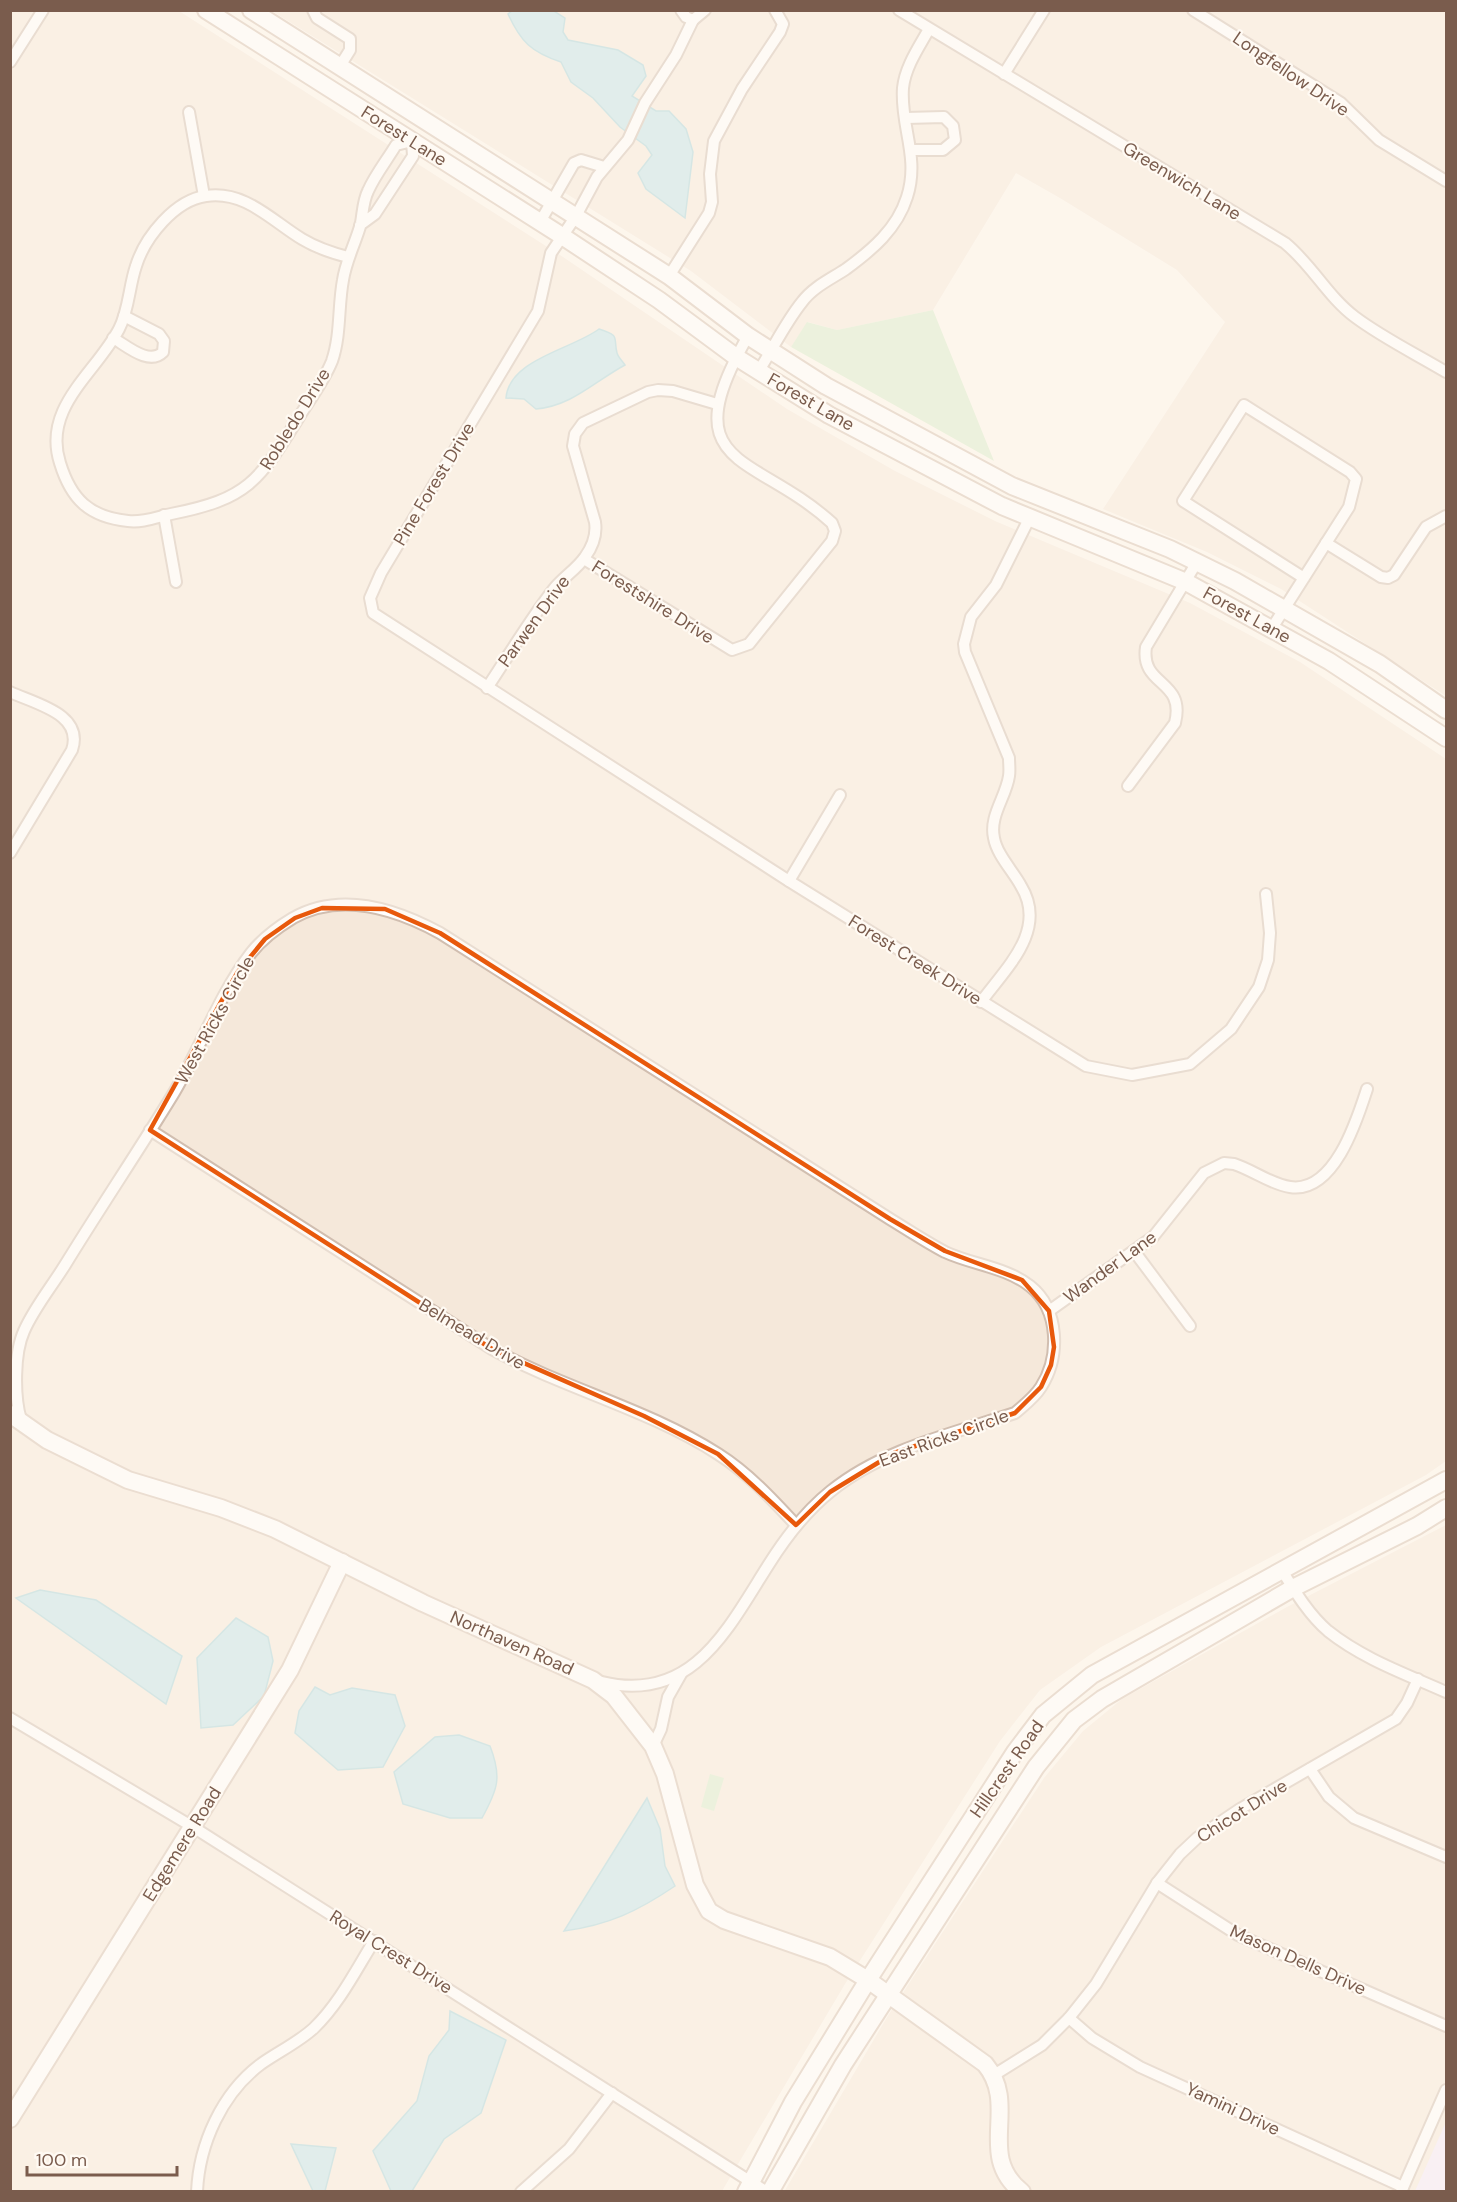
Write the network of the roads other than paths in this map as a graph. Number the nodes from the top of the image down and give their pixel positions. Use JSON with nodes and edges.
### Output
{"nodes":[{"id":1,"x":43,"y":10,"type":"edge"},
{"id":2,"x":251,"y":10,"type":"edge"},
{"id":3,"x":313,"y":10,"type":"edge"},
{"id":4,"x":681,"y":10,"type":"edge"},
{"id":5,"x":705,"y":10,"type":"edge"},
{"id":6,"x":775,"y":10,"type":"edge"},
{"id":7,"x":900,"y":10,"type":"edge"},
{"id":8,"x":1044,"y":10,"type":"edge"},
{"id":9,"x":1193,"y":10,"type":"edge"},
{"id":10,"x":212,"y":12,"type":"edge"},
{"id":11,"x":693,"y":20,"type":"junction"},
{"id":12,"x":929,"y":29,"type":"junction"},
{"id":13,"x":10,"y":62,"type":"edge"},
{"id":14,"x":340,"y":66,"type":"junction"},
{"id":15,"x":1004,"y":74,"type":"junction"},
{"id":16,"x":189,"y":112,"type":"dead end"},
{"id":17,"x":906,"y":118,"type":"junction"},
{"id":18,"x":427,"y":121,"type":"junction"},
{"id":19,"x":412,"y":141,"type":"junction"},
{"id":20,"x":912,"y":150,"type":"junction"},
{"id":21,"x":604,"y":167,"type":"junction"},
{"id":22,"x":1446,"y":181,"type":"edge"},
{"id":23,"x":204,"y":196,"type":"junction"},
{"id":24,"x":554,"y":201,"type":"junction"},
{"id":25,"x":576,"y":216,"type":"junction"},
{"id":26,"x":540,"y":222,"type":"junction"},
{"id":27,"x":360,"y":225,"type":"junction"},
{"id":28,"x":562,"y":236,"type":"junction"},
{"id":29,"x":348,"y":257,"type":"junction"},
{"id":30,"x":669,"y":276,"type":"junction"},
{"id":31,"x":124,"y":316,"type":"junction"},
{"id":32,"x":748,"y":336,"type":"junction"},
{"id":33,"x":113,"y":338,"type":"junction"},
{"id":34,"x":772,"y":351,"type":"junction"},
{"id":35,"x":736,"y":357,"type":"junction"},
{"id":36,"x":758,"y":372,"type":"junction"},
{"id":37,"x":1446,"y":372,"type":"edge"},
{"id":38,"x":717,"y":404,"type":"junction"},
{"id":39,"x":1012,"y":486,"type":"junction"},
{"id":40,"x":1002,"y":506,"type":"junction"},
{"id":41,"x":164,"y":515,"type":"junction"},
{"id":42,"x":1446,"y":516,"type":"edge"},
{"id":43,"x":1029,"y":519,"type":"junction"},
{"id":44,"x":1326,"y":543,"type":"junction"},
{"id":45,"x":584,"y":559,"type":"junction"},
{"id":46,"x":1197,"y":562,"type":"junction"},
{"id":47,"x":1304,"y":578,"type":"junction"},
{"id":48,"x":176,"y":582,"type":"dead end"},
{"id":49,"x":1186,"y":582,"type":"junction"},
{"id":50,"x":1285,"y":608,"type":"junction"},
{"id":51,"x":1272,"y":628,"type":"junction"},
{"id":52,"x":487,"y":688,"type":"junction"},
{"id":53,"x":10,"y":692,"type":"edge"},
{"id":54,"x":1446,"y":710,"type":"edge"},
{"id":55,"x":1446,"y":738,"type":"edge"},
{"id":56,"x":1128,"y":786,"type":"dead end"},
{"id":57,"x":840,"y":795,"type":"dead end"},
{"id":58,"x":10,"y":853,"type":"edge"},
{"id":59,"x":789,"y":881,"type":"junction"},
{"id":60,"x":1266,"y":894,"type":"dead end"},
{"id":61,"x":981,"y":1002,"type":"junction"},
{"id":62,"x":1367,"y":1089,"type":"dead end"},
{"id":63,"x":150,"y":1130,"type":"junction"},
{"id":64,"x":1134,"y":1251,"type":"junction"},
{"id":65,"x":1049,"y":1311,"type":"junction"},
{"id":66,"x":1190,"y":1326,"type":"dead end"},
{"id":67,"x":23,"y":1332,"type":"junction"},
{"id":68,"x":10,"y":1342,"type":"edge"},
{"id":69,"x":16,"y":1419,"type":"edge"},
{"id":70,"x":1446,"y":1480,"type":"edge"},
{"id":71,"x":1446,"y":1508,"type":"edge"},
{"id":72,"x":796,"y":1525,"type":"junction"},
{"id":73,"x":342,"y":1562,"type":"junction"},
{"id":74,"x":1281,"y":1569,"type":"junction"},
{"id":75,"x":1293,"y":1588,"type":"junction"},
{"id":76,"x":681,"y":1674,"type":"junction"},
{"id":77,"x":1418,"y":1679,"type":"junction"},
{"id":78,"x":593,"y":1680,"type":"junction"},
{"id":79,"x":1446,"y":1692,"type":"edge"},
{"id":80,"x":10,"y":1718,"type":"edge"},
{"id":81,"x":653,"y":1746,"type":"junction"},
{"id":82,"x":1311,"y":1769,"type":"junction"},
{"id":83,"x":193,"y":1827,"type":"junction"},
{"id":84,"x":1446,"y":1857,"type":"edge"},
{"id":85,"x":1157,"y":1882,"type":"junction"},
{"id":86,"x":374,"y":1941,"type":"junction"},
{"id":87,"x":868,"y":1980,"type":"junction"},
{"id":88,"x":889,"y":1994,"type":"junction"},
{"id":89,"x":1069,"y":2018,"type":"junction"},
{"id":90,"x":1446,"y":2026,"type":"edge"},
{"id":91,"x":994,"y":2075,"type":"junction"},
{"id":92,"x":1446,"y":2090,"type":"edge"},
{"id":93,"x":612,"y":2093,"type":"junction"},
{"id":94,"x":10,"y":2119,"type":"edge"},
{"id":95,"x":749,"y":2186,"type":"edge"},
{"id":96,"x":1402,"y":2189,"type":"edge"},
{"id":97,"x":198,"y":2192,"type":"edge"},
{"id":98,"x":521,"y":2192,"type":"edge"},
{"id":99,"x":769,"y":2192,"type":"edge"},
{"id":100,"x":1022,"y":2192,"type":"edge"}],
"edges":[{"from":1,"to":13,"type":"street"},
{"from":2,"to":14,"type":"main road","name":"Forest Lane"},
{"from":3,"to":14,"type":"street"},
{"from":4,"to":11,"type":"street"},
{"from":5,"to":11,"type":"street"},
{"from":6,"to":30,"type":"street"},
{"from":7,"to":12,"type":"street","name":"Greenwich Lane"},
{"from":8,"to":15,"type":"street"},
{"from":9,"to":22,"type":"street","name":"Longfellow Drive"},
{"from":10,"to":19,"type":"main road","name":"Forest Lane"},
{"from":11,"to":21,"type":"street"},
{"from":12,"to":15,"type":"street","name":"Greenwich Lane"},
{"from":12,"to":17,"type":"street"},
{"from":14,"to":18,"type":"main road","name":"Forest Lane"},
{"from":15,"to":37,"type":"street","name":"Greenwich Lane"},
{"from":16,"to":23,"type":"street"},
{"from":17,"to":20,"type":"street"},
{"from":17,"to":20,"type":"street"},
{"from":18,"to":19,"type":"main road"},
{"from":18,"to":24,"type":"main road","name":"Forest Lane"},
{"from":19,"to":26,"type":"main road","name":"Forest Lane"},
{"from":19,"to":27,"type":"street","name":"Robledo Drive"},
{"from":19,"to":27,"type":"street","name":"Robledo Drive"},
{"from":20,"to":34,"type":"street"},
{"from":21,"to":24,"type":"street"},
{"from":21,"to":25,"type":"street"},
{"from":23,"to":29,"type":"street","name":"Robledo Drive"},
{"from":23,"to":31,"type":"street","name":"Robledo Drive"},
{"from":24,"to":25,"type":"main road","name":"Forest Lane"},
{"from":24,"to":26,"type":"street"},
{"from":25,"to":28,"type":"street"},
{"from":25,"to":30,"type":"main road","name":"Forest Lane"},
{"from":26,"to":28,"type":"main road","name":"Forest Lane"},
{"from":27,"to":29,"type":"street","name":"Robledo Drive"},
{"from":28,"to":35,"type":"main road","name":"Forest Lane"},
{"from":28,"to":52,"type":"street","name":"Pine Forest Drive"},
{"from":29,"to":41,"type":"street","name":"Robledo Drive"},
{"from":30,"to":32,"type":"main road","name":"Forest Lane"},
{"from":31,"to":33,"type":"street","name":"Robledo Drive"},
{"from":31,"to":33,"type":"street"},
{"from":32,"to":34,"type":"main road","name":"Forest Lane"},
{"from":32,"to":35,"type":"street","name":"Forestshire Drive"},
{"from":33,"to":41,"type":"street","name":"Robledo Drive"},
{"from":34,"to":36,"type":"street"},
{"from":34,"to":39,"type":"main road","name":"Forest Lane"},
{"from":35,"to":36,"type":"main road","name":"Forest Lane"},
{"from":35,"to":38,"type":"street","name":"Forestshire Drive"},
{"from":36,"to":40,"type":"main road","name":"Forest Lane"},
{"from":38,"to":45,"type":"street","name":"Parwen Drive"},
{"from":38,"to":45,"type":"street","name":"Forestshire Drive"},
{"from":39,"to":40,"type":"main road"},
{"from":39,"to":46,"type":"main road","name":"Forest Lane"},
{"from":40,"to":43,"type":"main road","name":"Forest Lane"},
{"from":41,"to":48,"type":"street"},
{"from":42,"to":44,"type":"street"},
{"from":43,"to":49,"type":"main road","name":"Forest Lane"},
{"from":43,"to":61,"type":"street"},
{"from":44,"to":47,"type":"street"},
{"from":44,"to":47,"type":"street"},
{"from":45,"to":52,"type":"street","name":"Parwen Drive"},
{"from":46,"to":49,"type":"street"},
{"from":46,"to":50,"type":"main road","name":"Forest Lane"},
{"from":47,"to":50,"type":"street"},
{"from":49,"to":51,"type":"main road","name":"Forest Lane"},
{"from":49,"to":56,"type":"street"},
{"from":50,"to":51,"type":"street"},
{"from":50,"to":54,"type":"main road","name":"Forest Lane"},
{"from":51,"to":55,"type":"main road","name":"Forest Lane"},
{"from":52,"to":59,"type":"street","name":"Forest Creek Drive"},
{"from":53,"to":58,"type":"street"},
{"from":57,"to":59,"type":"street"},
{"from":59,"to":61,"type":"street","name":"Forest Creek Drive"},
{"from":60,"to":61,"type":"street","name":"Forest Creek Drive"},
{"from":62,"to":64,"type":"street","name":"Wander Lane"},
{"from":63,"to":65,"type":"street","name":"West Ricks Circle"},
{"from":63,"to":67,"type":"street","name":"West Ricks Circle"},
{"from":63,"to":72,"type":"street","name":"Belmead Drive"},
{"from":64,"to":65,"type":"street","name":"Wander Lane"},
{"from":64,"to":66,"type":"street"},
{"from":65,"to":72,"type":"street","name":"East Ricks Circle"},
{"from":67,"to":68,"type":"street","name":"West Ricks Circle"},
{"from":67,"to":69,"type":"street","name":"West Ricks Circle"},
{"from":69,"to":73,"type":"main road","name":"Northaven Road"},
{"from":70,"to":74,"type":"main road","name":"Hillcrest Road"},
{"from":71,"to":75,"type":"main road","name":"Hillcrest Road"},
{"from":72,"to":76,"type":"street","name":"East Ricks Circle"},
{"from":73,"to":78,"type":"main road","name":"Northaven Road"},
{"from":73,"to":83,"type":"main road","name":"Edgemere Road"},
{"from":74,"to":75,"type":"street"},
{"from":74,"to":87,"type":"main road","name":"Hillcrest Road"},
{"from":75,"to":77,"type":"street"},
{"from":75,"to":88,"type":"main road","name":"Hillcrest Road"},
{"from":76,"to":78,"type":"street","name":"East Ricks Circle"},
{"from":76,"to":81,"type":"street","name":"East Ricks Circle"},
{"from":77,"to":79,"type":"street"},
{"from":77,"to":82,"type":"street","name":"Chicot Drive"},
{"from":78,"to":81,"type":"main road","name":"Northaven Road"},
{"from":80,"to":83,"type":"street","name":"Royal Crest Drive"},
{"from":81,"to":87,"type":"main road","name":"Northaven Road"},
{"from":82,"to":84,"type":"street"},
{"from":82,"to":85,"type":"street","name":"Chicot Drive"},
{"from":83,"to":86,"type":"street","name":"Royal Crest Drive"},
{"from":83,"to":94,"type":"main road","name":"Edgemere Road"},
{"from":85,"to":89,"type":"street","name":"Chicot Drive"},
{"from":85,"to":90,"type":"street","name":"Mason Dells Drive"},
{"from":86,"to":93,"type":"street","name":"Royal Crest Drive"},
{"from":86,"to":97,"type":"street"},
{"from":87,"to":88,"type":"main road","name":"Northaven Road"},
{"from":87,"to":95,"type":"main road","name":"Hillcrest Road"},
{"from":88,"to":91,"type":"main road","name":"Northaven Road"},
{"from":88,"to":99,"type":"main road","name":"Hillcrest Road"},
{"from":89,"to":91,"type":"street","name":"Chicot Drive"},
{"from":89,"to":96,"type":"street","name":"Yamini Drive"},
{"from":91,"to":100,"type":"main road"},
{"from":92,"to":96,"type":"street"},
{"from":93,"to":95,"type":"street","name":"Royal Crest Drive"},
{"from":93,"to":98,"type":"street"},
{"from":95,"to":99,"type":"street","name":"Royal Crest Drive"}]}
